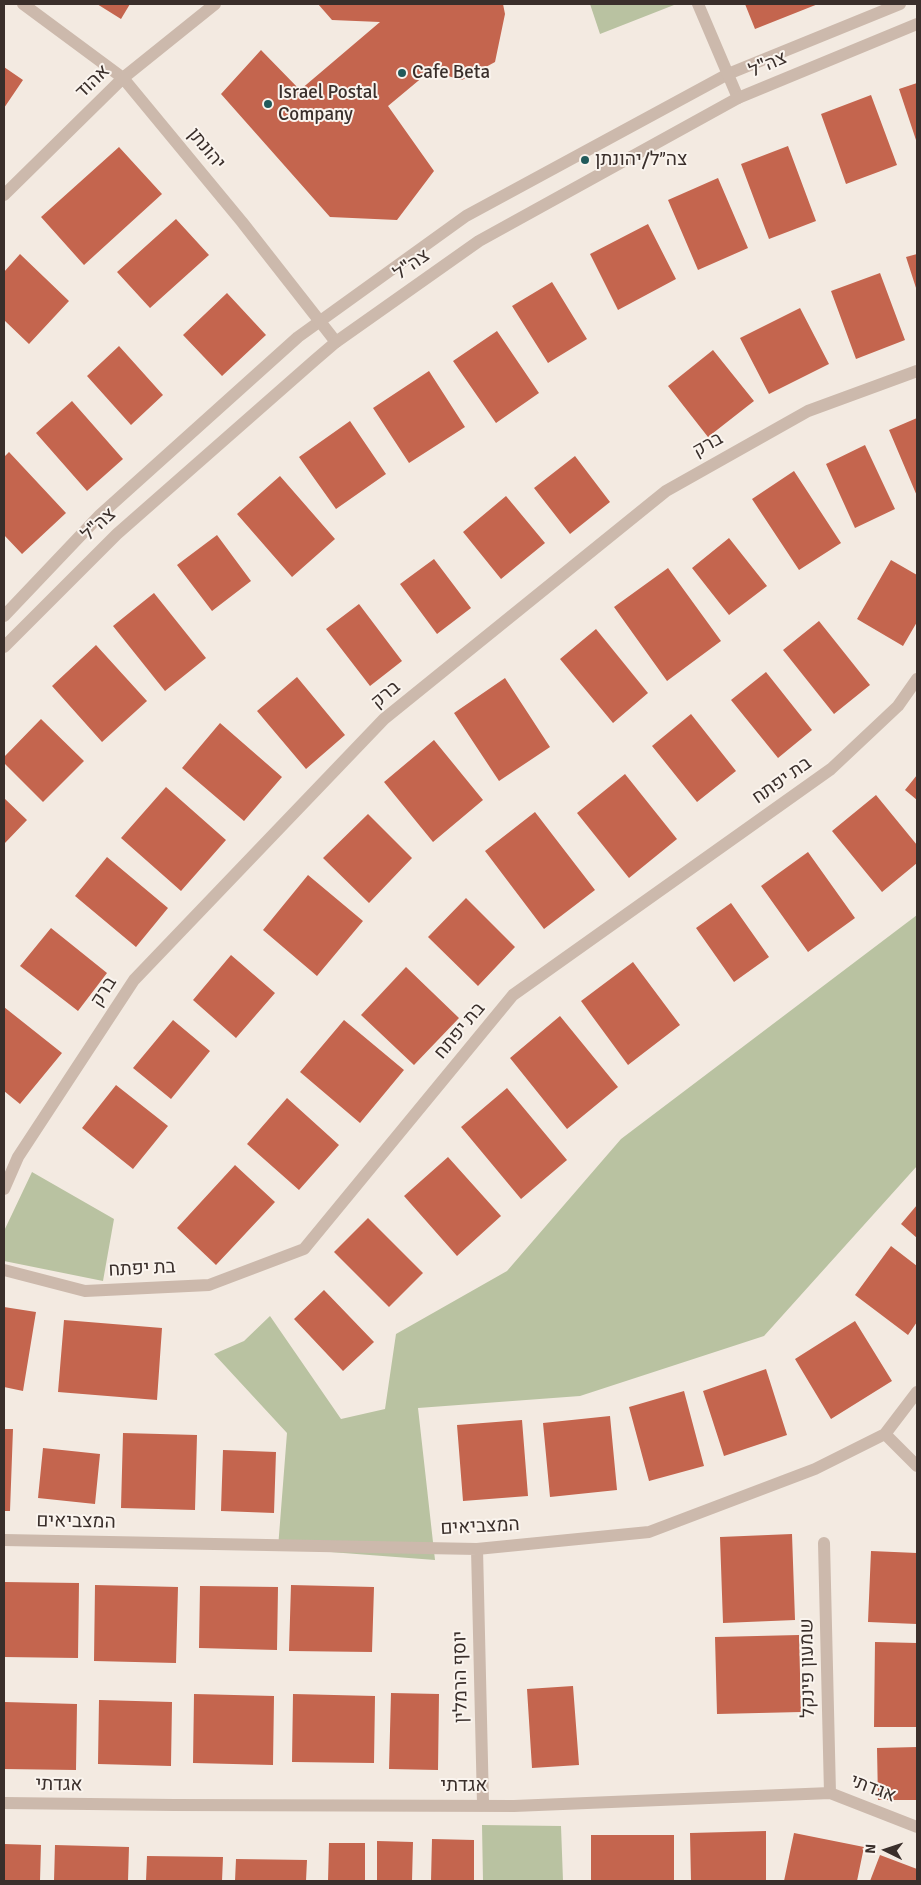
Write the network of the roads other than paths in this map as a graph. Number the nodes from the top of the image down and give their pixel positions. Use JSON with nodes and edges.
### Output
{"nodes":[{"id":1,"x":23,"y":4,"type":"edge"},
{"id":2,"x":215,"y":4,"type":"edge"},
{"id":3,"x":698,"y":4,"type":"edge"},
{"id":4,"x":900,"y":4,"type":"edge"},
{"id":5,"x":917,"y":24,"type":"edge"},
{"id":6,"x":728,"y":74,"type":"junction"},
{"id":7,"x":123,"y":78,"type":"junction"},
{"id":8,"x":738,"y":98,"type":"junction"},
{"id":9,"x":4,"y":195,"type":"edge"},
{"id":10,"x":319,"y":321,"type":"junction"},
{"id":11,"x":336,"y":342,"type":"junction"},
{"id":12,"x":917,"y":372,"type":"edge"},
{"id":13,"x":4,"y":616,"type":"edge"},
{"id":14,"x":4,"y":647,"type":"edge"},
{"id":15,"x":917,"y":679,"type":"edge"},
{"id":16,"x":4,"y":1189,"type":"edge"},
{"id":17,"x":4,"y":1270,"type":"edge"},
{"id":18,"x":917,"y":1392,"type":"edge"},
{"id":19,"x":885,"y":1434,"type":"junction"},
{"id":20,"x":917,"y":1466,"type":"edge"},
{"id":21,"x":4,"y":1540,"type":"edge"},
{"id":22,"x":824,"y":1543,"type":"dead end"},
{"id":23,"x":477,"y":1548,"type":"junction"},
{"id":24,"x":830,"y":1793,"type":"junction"},
{"id":25,"x":4,"y":1803,"type":"edge"},
{"id":26,"x":483,"y":1804,"type":"junction"},
{"id":27,"x":917,"y":1827,"type":"edge"}],
"edges":[{"from":1,"to":7,"type":"street","name":"יהונתן"},
{"from":2,"to":7,"type":"street","name":"אהוד"},
{"from":3,"to":6,"type":"street"},
{"from":4,"to":6,"type":"street","name":"צה\"ל"},
{"from":5,"to":8,"type":"street","name":"צה\"ל"},
{"from":6,"to":8,"type":"street"},
{"from":6,"to":10,"type":"street","name":"צה\"ל"},
{"from":7,"to":9,"type":"street","name":"אהוד"},
{"from":7,"to":10,"type":"street","name":"יהונתן"},
{"from":8,"to":11,"type":"street","name":"צה\"ל"},
{"from":10,"to":11,"type":"street","name":"יהונתן"},
{"from":10,"to":13,"type":"street","name":"צה\"ל"},
{"from":11,"to":14,"type":"street","name":"צה\"ל"},
{"from":12,"to":16,"type":"street","name":"ברק"},
{"from":15,"to":17,"type":"street","name":"בת יפתח"},
{"from":18,"to":19,"type":"street","name":"המצביאים"},
{"from":19,"to":20,"type":"street"},
{"from":19,"to":23,"type":"street","name":"המצביאים"},
{"from":21,"to":23,"type":"street","name":"המצביאים"},
{"from":22,"to":24,"type":"street","name":"שמעון פינקל"},
{"from":23,"to":26,"type":"street","name":"יוסף הרמלין"},
{"from":24,"to":26,"type":"street","name":"אגדתי"},
{"from":24,"to":27,"type":"street","name":"אגדתי"},
{"from":25,"to":26,"type":"street","name":"אגדתי"}]}
